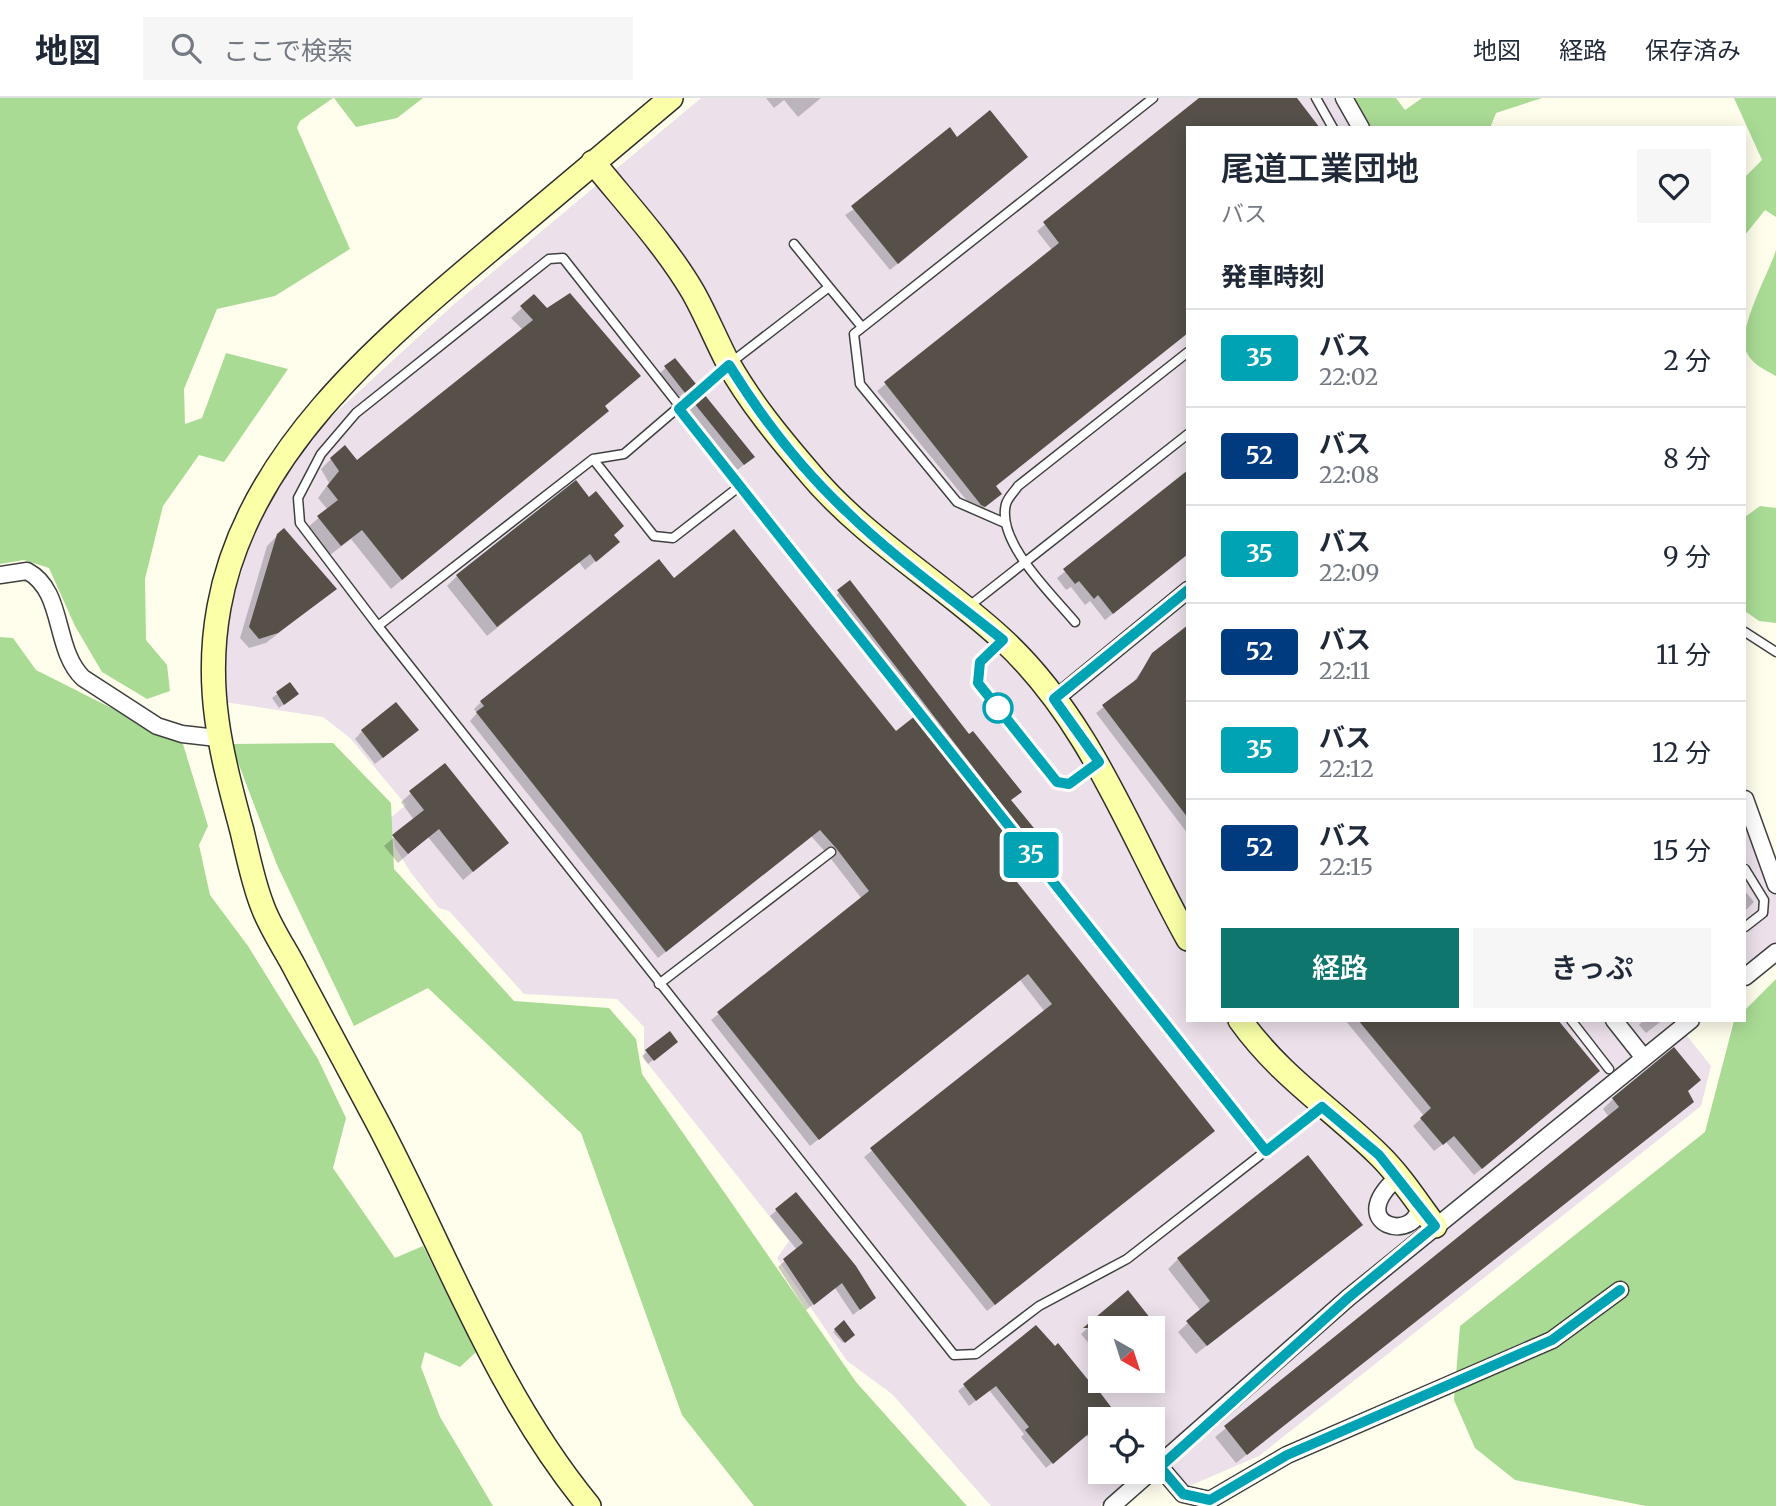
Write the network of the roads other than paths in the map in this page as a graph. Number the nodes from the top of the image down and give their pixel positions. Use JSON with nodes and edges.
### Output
{"nodes":[{"id":1,"x":671,"y":98,"type":"edge"},
{"id":2,"x":1153,"y":98,"type":"edge"},
{"id":3,"x":1316,"y":98,"type":"edge"},
{"id":4,"x":1344,"y":98,"type":"edge"},
{"id":5,"x":1332,"y":126,"type":"edge"},
{"id":6,"x":1360,"y":126,"type":"edge"},
{"id":7,"x":593,"y":162,"type":"junction"},
{"id":8,"x":794,"y":244,"type":"dead end"},
{"id":9,"x":829,"y":287,"type":"junction"},
{"id":10,"x":862,"y":327,"type":"junction"},
{"id":11,"x":1186,"y":354,"type":"edge"},
{"id":12,"x":729,"y":365,"type":"junction"},
{"id":13,"x":679,"y":409,"type":"junction"},
{"id":14,"x":1186,"y":437,"type":"edge"},
{"id":15,"x":593,"y":459,"type":"junction"},
{"id":16,"x":740,"y":486,"type":"junction"},
{"id":17,"x":1005,"y":523,"type":"junction"},
{"id":18,"x":1026,"y":561,"type":"junction"},
{"id":19,"x":0,"y":575,"type":"edge"},
{"id":20,"x":1186,"y":592,"type":"edge"},
{"id":21,"x":965,"y":609,"type":"junction"},
{"id":22,"x":1075,"y":622,"type":"dead end"},
{"id":23,"x":378,"y":626,"type":"junction"},
{"id":24,"x":1746,"y":633,"type":"edge"},
{"id":25,"x":1003,"y":640,"type":"junction"},
{"id":26,"x":1776,"y":652,"type":"edge"},
{"id":27,"x":1054,"y":699,"type":"junction"},
{"id":28,"x":218,"y":738,"type":"junction"},
{"id":29,"x":1099,"y":762,"type":"junction"},
{"id":30,"x":1746,"y":801,"type":"edge"},
{"id":31,"x":1769,"y":847,"type":"edge"},
{"id":32,"x":831,"y":852,"type":"dead end"},
{"id":33,"x":1746,"y":871,"type":"edge"},
{"id":34,"x":1776,"y":885,"type":"edge"},
{"id":35,"x":1746,"y":926,"type":"edge"},
{"id":36,"x":1186,"y":933,"type":"edge"},
{"id":37,"x":1776,"y":951,"type":"edge"},
{"id":38,"x":1746,"y":976,"type":"edge"},
{"id":39,"x":659,"y":984,"type":"junction"},
{"id":40,"x":1241,"y":1022,"type":"edge"},
{"id":41,"x":1573,"y":1022,"type":"edge"},
{"id":42,"x":1616,"y":1022,"type":"edge"},
{"id":43,"x":1689,"y":1022,"type":"edge"},
{"id":44,"x":1644,"y":1058,"type":"junction"},
{"id":45,"x":1609,"y":1069,"type":"dead end"},
{"id":46,"x":1322,"y":1107,"type":"junction"},
{"id":47,"x":1266,"y":1151,"type":"junction"},
{"id":48,"x":1398,"y":1177,"type":"junction"},
{"id":49,"x":1419,"y":1204,"type":"junction"},
{"id":50,"x":1435,"y":1226,"type":"junction"},
{"id":51,"x":1620,"y":1290,"type":"dead end"},
{"id":52,"x":1165,"y":1463,"type":"edge"},
{"id":53,"x":1165,"y":1473,"type":"edge"},
{"id":54,"x":1139,"y":1484,"type":"edge"},
{"id":55,"x":589,"y":1506,"type":"edge"},
{"id":56,"x":1112,"y":1506,"type":"edge"}],
"edges":[{"from":1,"to":7,"type":"street"},
{"from":2,"to":10,"type":"lane"},
{"from":3,"to":5,"type":"lane"},
{"from":4,"to":6,"type":"street"},
{"from":7,"to":12,"type":"street"},
{"from":7,"to":28,"type":"street"},
{"from":8,"to":9,"type":"lane"},
{"from":9,"to":10,"type":"lane"},
{"from":9,"to":12,"type":"lane"},
{"from":10,"to":17,"type":"lane"},
{"from":11,"to":17,"type":"lane"},
{"from":12,"to":13,"type":"lane"},
{"from":12,"to":21,"type":"street"},
{"from":13,"to":15,"type":"lane"},
{"from":13,"to":16,"type":"lane"},
{"from":13,"to":23,"type":"lane"},
{"from":14,"to":18,"type":"lane"},
{"from":15,"to":16,"type":"lane"},
{"from":15,"to":23,"type":"lane"},
{"from":16,"to":47,"type":"lane"},
{"from":17,"to":18,"type":"lane"},
{"from":18,"to":21,"type":"lane"},
{"from":18,"to":22,"type":"lane"},
{"from":19,"to":28,"type":"street"},
{"from":20,"to":27,"type":"street"},
{"from":21,"to":25,"type":"street"},
{"from":23,"to":39,"type":"lane"},
{"from":24,"to":26,"type":"lane"},
{"from":25,"to":27,"type":"street"},
{"from":25,"to":29,"type":"lane"},
{"from":27,"to":29,"type":"street"},
{"from":28,"to":55,"type":"street"},
{"from":29,"to":36,"type":"street"},
{"from":30,"to":31,"type":"street"},
{"from":31,"to":34,"type":"street"},
{"from":32,"to":39,"type":"lane"},
{"from":33,"to":35,"type":"lane"},
{"from":37,"to":38,"type":"street"},
{"from":39,"to":47,"type":"lane"},
{"from":40,"to":46,"type":"street"},
{"from":41,"to":45,"type":"lane"},
{"from":42,"to":44,"type":"street"},
{"from":43,"to":44,"type":"street"},
{"from":44,"to":50,"type":"street"},
{"from":46,"to":47,"type":"lane"},
{"from":46,"to":48,"type":"street"},
{"from":48,"to":49,"type":"street"},
{"from":48,"to":49,"type":"street"},
{"from":49,"to":50,"type":"street"},
{"from":50,"to":52,"type":"street"},
{"from":51,"to":53,"type":"street"},
{"from":54,"to":56,"type":"street"}]}
